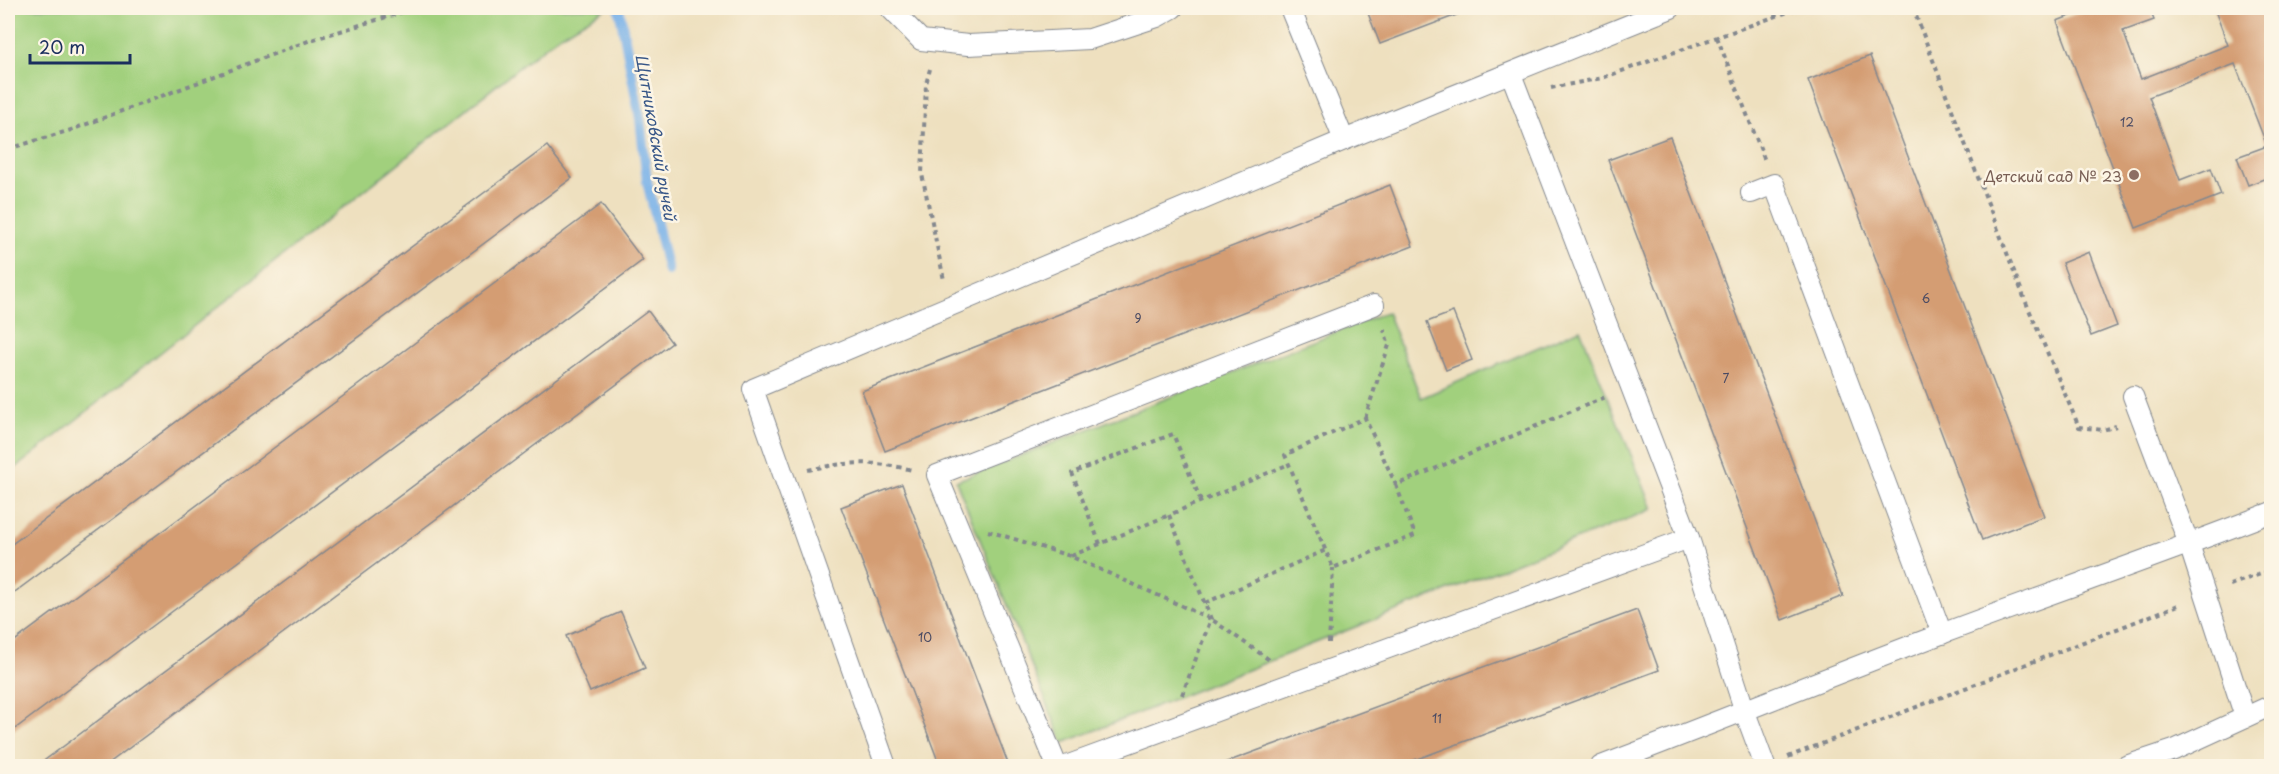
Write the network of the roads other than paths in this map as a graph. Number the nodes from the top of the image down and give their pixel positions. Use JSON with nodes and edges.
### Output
{"nodes":[{"id":1,"x":890,"y":8,"type":"edge"},
{"id":2,"x":1173,"y":8,"type":"edge"},
{"id":3,"x":1290,"y":8,"type":"edge"},
{"id":4,"x":1671,"y":8,"type":"edge"},
{"id":5,"x":1511,"y":74,"type":"junction"},
{"id":6,"x":1344,"y":140,"type":"junction"},
{"id":7,"x":1751,"y":193,"type":"dead end"},
{"id":8,"x":1374,"y":305,"type":"road end"},
{"id":9,"x":2133,"y":396,"type":"dead end"},
{"id":10,"x":2271,"y":512,"type":"edge"},
{"id":11,"x":1689,"y":538,"type":"junction"},
{"id":12,"x":2189,"y":544,"type":"junction"},
{"id":13,"x":1942,"y":634,"type":"junction"},
{"id":14,"x":2271,"y":705,"type":"edge"},
{"id":15,"x":1745,"y":712,"type":"junction"},
{"id":16,"x":2245,"y":717,"type":"junction"},
{"id":17,"x":1773,"y":764,"type":"edge"},
{"id":18,"x":886,"y":766,"type":"edge"},
{"id":19,"x":1057,"y":766,"type":"edge"},
{"id":20,"x":1066,"y":766,"type":"edge"},
{"id":21,"x":1601,"y":766,"type":"edge"},
{"id":22,"x":2126,"y":766,"type":"edge"}],
"edges":[{"from":1,"to":2,"type":"lane"},
{"from":3,"to":6,"type":"lane"},
{"from":4,"to":5,"type":"lane"},
{"from":5,"to":6,"type":"lane"},
{"from":5,"to":11,"type":"lane"},
{"from":6,"to":18,"type":"lane"},
{"from":7,"to":13,"type":"lane"},
{"from":8,"to":19,"type":"lane"},
{"from":9,"to":12,"type":"lane"},
{"from":10,"to":12,"type":"lane"},
{"from":11,"to":15,"type":"lane"},
{"from":11,"to":20,"type":"lane"},
{"from":12,"to":13,"type":"lane"},
{"from":12,"to":16,"type":"lane"},
{"from":13,"to":15,"type":"lane"},
{"from":14,"to":16,"type":"lane"},
{"from":15,"to":17,"type":"lane"},
{"from":15,"to":21,"type":"lane"},
{"from":16,"to":22,"type":"lane"}]}
